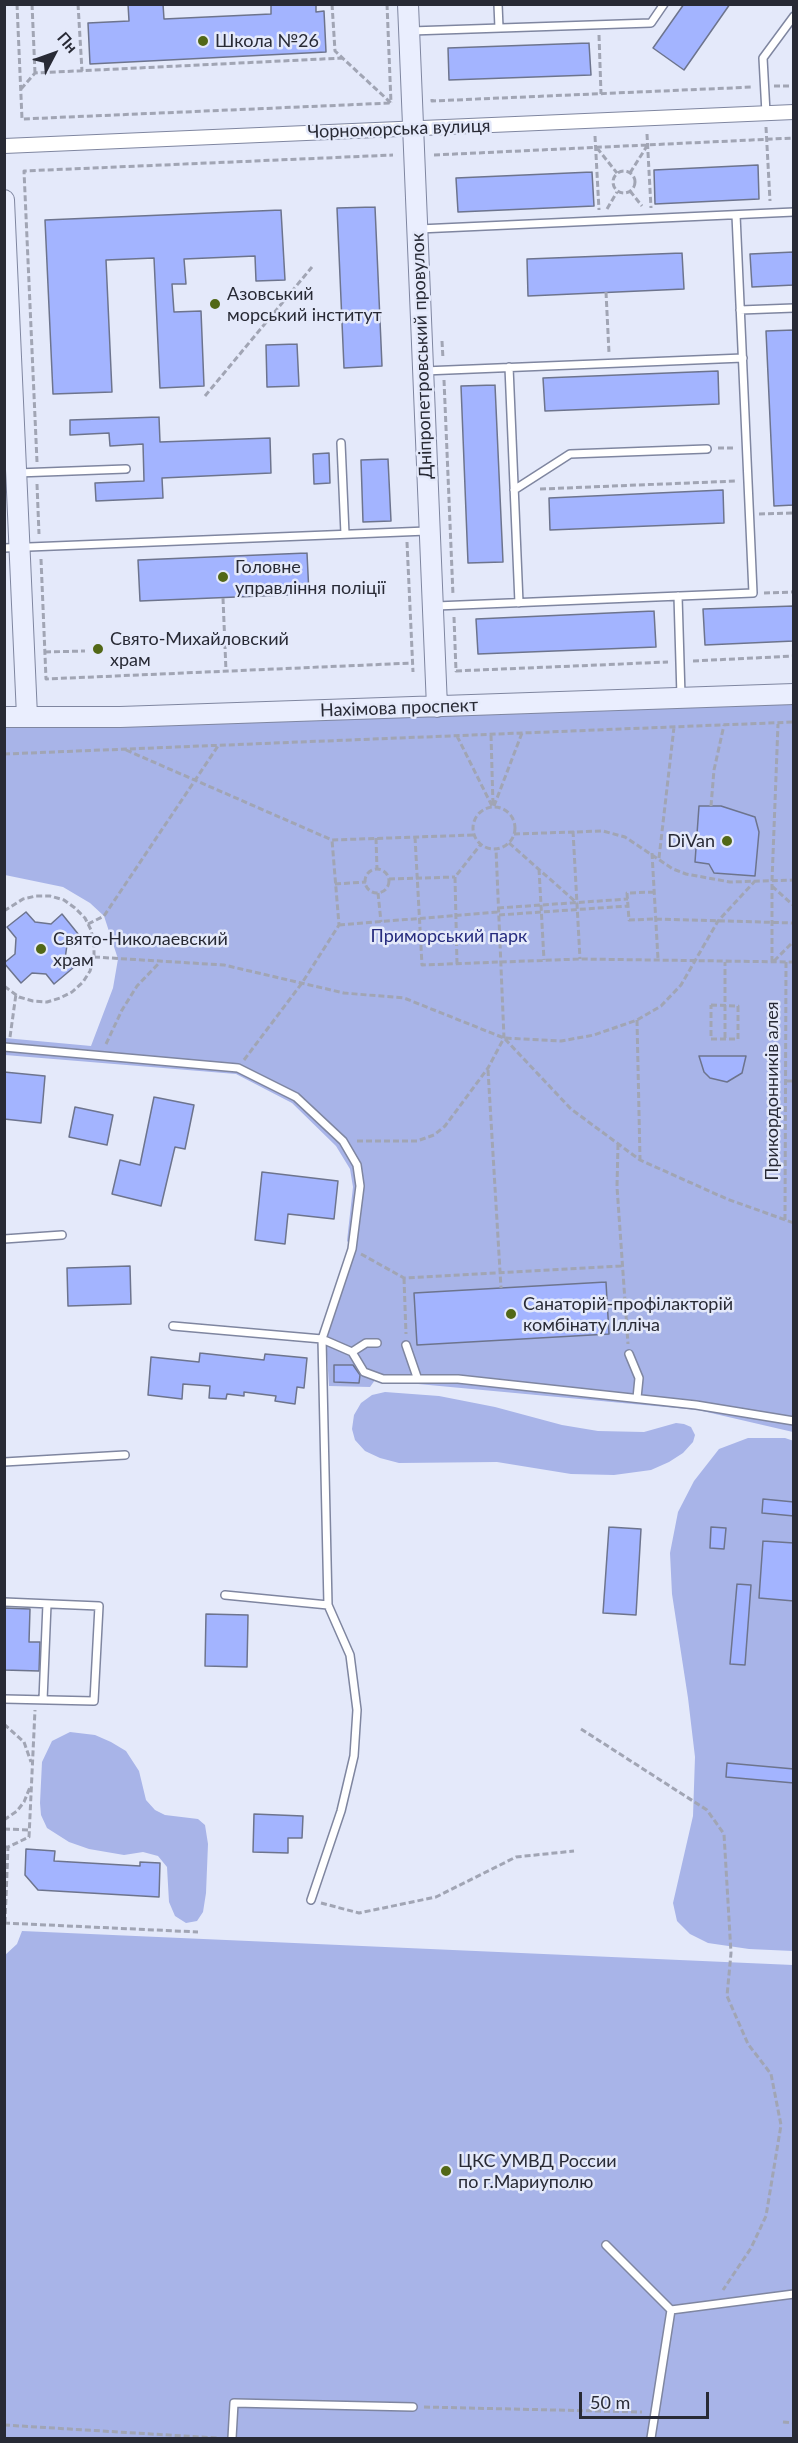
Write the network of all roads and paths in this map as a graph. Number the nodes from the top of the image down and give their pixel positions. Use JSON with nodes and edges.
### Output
{"nodes":[{"id":1,"x":16,"y":4,"type":"edge"},
{"id":2,"x":32,"y":4,"type":"edge"},
{"id":3,"x":78,"y":4,"type":"edge"},
{"id":4,"x":332,"y":4,"type":"edge"},
{"id":5,"x":387,"y":4,"type":"edge"},
{"id":6,"x":408,"y":4,"type":"edge"},
{"id":7,"x":498,"y":4,"type":"edge"},
{"id":8,"x":664,"y":4,"type":"edge"},
{"id":9,"x":794,"y":16,"type":"edge"},
{"id":10,"x":598,"y":24,"type":"junction"},
{"id":11,"x":499,"y":28,"type":"junction"},
{"id":12,"x":409,"y":31,"type":"junction"},
{"id":13,"x":342,"y":58,"type":"junction"},
{"id":14,"x":82,"y":71,"type":"junction"},
{"id":15,"x":35,"y":74,"type":"junction"},
{"id":16,"x":794,"y":86,"type":"edge"},
{"id":17,"x":765,"y":87,"type":"junction"},
{"id":18,"x":20,"y":90,"type":"junction"},
{"id":19,"x":601,"y":94,"type":"junction"},
{"id":20,"x":432,"y":101,"type":"dead end"},
{"id":21,"x":391,"y":103,"type":"junction"},
{"id":22,"x":794,"y":112,"type":"edge"},
{"id":23,"x":766,"y":113,"type":"junction"},
{"id":24,"x":646,"y":118,"type":"junction"},
{"id":25,"x":594,"y":120,"type":"junction"},
{"id":26,"x":413,"y":128,"type":"junction"},
{"id":27,"x":794,"y":138,"type":"edge"},
{"id":28,"x":767,"y":139,"type":"junction"},
{"id":29,"x":648,"y":144,"type":"junction"},
{"id":30,"x":4,"y":146,"type":"edge"},
{"id":31,"x":596,"y":146,"type":"junction"},
{"id":32,"x":434,"y":153,"type":"dead end"},
{"id":33,"x":393,"y":155,"type":"dead end"},
{"id":34,"x":629,"y":173,"type":"junction"},
{"id":35,"x":617,"y":174,"type":"junction"},
{"id":36,"x":630,"y":191,"type":"junction"},
{"id":37,"x":618,"y":192,"type":"junction"},
{"id":38,"x":4,"y":200,"type":"edge"},
{"id":39,"x":770,"y":213,"type":"junction"},
{"id":40,"x":794,"y":213,"type":"edge"},
{"id":41,"x":736,"y":215,"type":"junction"},
{"id":42,"x":651,"y":219,"type":"junction"},
{"id":43,"x":599,"y":221,"type":"junction"},
{"id":44,"x":417,"y":229,"type":"junction"},
{"id":45,"x":312,"y":267,"type":"dead end"},
{"id":46,"x":606,"y":292,"type":"dead end"},
{"id":47,"x":794,"y":308,"type":"edge"},
{"id":48,"x":740,"y":310,"type":"junction"},
{"id":49,"x":742,"y":358,"type":"junction"},
{"id":50,"x":609,"y":363,"type":"junction"},
{"id":51,"x":509,"y":367,"type":"junction"},
{"id":52,"x":423,"y":371,"type":"junction"},
{"id":53,"x":205,"y":396,"type":"dead end"},
{"id":54,"x":341,"y":444,"type":"dead end"},
{"id":55,"x":747,"y":447,"type":"junction"},
{"id":56,"x":707,"y":449,"type":"joint"},
{"id":57,"x":126,"y":469,"type":"dead end"},
{"id":58,"x":16,"y":473,"type":"junction"},
{"id":59,"x":37,"y":473,"type":"junction"},
{"id":60,"x":748,"y":480,"type":"junction"},
{"id":61,"x":514,"y":490,"type":"junction"},
{"id":62,"x":794,"y":513,"type":"edge"},
{"id":63,"x":750,"y":515,"type":"junction"},
{"id":64,"x":429,"y":530,"type":"junction"},
{"id":65,"x":407,"y":532,"type":"junction"},
{"id":66,"x":345,"y":534,"type":"junction"},
{"id":67,"x":40,"y":547,"type":"junction"},
{"id":68,"x":12,"y":548,"type":"edge"},
{"id":69,"x":794,"y":592,"type":"edge"},
{"id":70,"x":753,"y":593,"type":"junction"},
{"id":71,"x":678,"y":596,"type":"junction"},
{"id":72,"x":223,"y":598,"type":"dead end"},
{"id":73,"x":519,"y":603,"type":"junction"},
{"id":74,"x":433,"y":607,"type":"junction"},
{"id":75,"x":85,"y":651,"type":"dead end"},
{"id":76,"x":45,"y":652,"type":"junction"},
{"id":77,"x":794,"y":656,"type":"edge"},
{"id":78,"x":681,"y":661,"type":"junction"},
{"id":79,"x":413,"y":663,"type":"junction"},
{"id":80,"x":226,"y":671,"type":"junction"},
{"id":81,"x":456,"y":671,"type":"dead end"},
{"id":82,"x":413,"y":672,"type":"dead end"},
{"id":83,"x":794,"y":694,"type":"edge"},
{"id":84,"x":681,"y":697,"type":"junction"},
{"id":85,"x":437,"y":707,"type":"junction"},
{"id":86,"x":27,"y":716,"type":"junction"},
{"id":87,"x":4,"y":717,"type":"edge"},
{"id":88,"x":778,"y":723,"type":"junction"},
{"id":89,"x":794,"y":723,"type":"edge"},
{"id":90,"x":724,"y":725,"type":"junction"},
{"id":91,"x":674,"y":727,"type":"junction"},
{"id":92,"x":522,"y":733,"type":"junction"},
{"id":93,"x":491,"y":735,"type":"junction"},
{"id":94,"x":458,"y":736,"type":"junction"},
{"id":95,"x":218,"y":746,"type":"junction"},
{"id":96,"x":123,"y":749,"type":"junction"},
{"id":97,"x":4,"y":754,"type":"edge"},
{"id":98,"x":195,"y":781,"type":"junction"},
{"id":99,"x":493,"y":806,"type":"junction"},
{"id":100,"x":711,"y":806,"type":"dead end"},
{"id":101,"x":573,"y":831,"type":"junction"},
{"id":102,"x":514,"y":834,"type":"junction"},
{"id":103,"x":474,"y":835,"type":"junction"},
{"id":104,"x":415,"y":837,"type":"junction"},
{"id":105,"x":376,"y":838,"type":"junction"},
{"id":106,"x":332,"y":840,"type":"junction"},
{"id":107,"x":509,"y":843,"type":"junction"},
{"id":108,"x":481,"y":844,"type":"junction"},
{"id":109,"x":496,"y":849,"type":"junction"},
{"id":110,"x":652,"y":853,"type":"junction"},
{"id":111,"x":659,"y":858,"type":"junction"},
{"id":112,"x":377,"y":869,"type":"junction"},
{"id":113,"x":539,"y":869,"type":"junction"},
{"id":114,"x":455,"y":877,"type":"junction"},
{"id":115,"x":418,"y":878,"type":"junction"},
{"id":116,"x":389,"y":879,"type":"junction"},
{"id":117,"x":794,"y":880,"type":"edge"},
{"id":118,"x":755,"y":881,"type":"junction"},
{"id":119,"x":772,"y":881,"type":"junction"},
{"id":120,"x":366,"y":882,"type":"junction"},
{"id":121,"x":335,"y":884,"type":"junction"},
{"id":122,"x":772,"y":886,"type":"junction"},
{"id":123,"x":654,"y":892,"type":"junction"},
{"id":124,"x":378,"y":893,"type":"junction"},
{"id":125,"x":628,"y":899,"type":"junction"},
{"id":126,"x":577,"y":903,"type":"junction"},
{"id":127,"x":541,"y":905,"type":"junction"},
{"id":128,"x":628,"y":906,"type":"junction"},
{"id":129,"x":794,"y":906,"type":"edge"},
{"id":130,"x":577,"y":910,"type":"junction"},
{"id":131,"x":4,"y":911,"type":"edge"},
{"id":132,"x":498,"y":912,"type":"junction"},
{"id":133,"x":542,"y":912,"type":"junction"},
{"id":134,"x":457,"y":915,"type":"junction"},
{"id":135,"x":419,"y":918,"type":"junction"},
{"id":136,"x":656,"y":919,"type":"junction"},
{"id":137,"x":718,"y":921,"type":"junction"},
{"id":138,"x":381,"y":922,"type":"junction"},
{"id":139,"x":772,"y":923,"type":"junction"},
{"id":140,"x":794,"y":923,"type":"edge"},
{"id":141,"x":88,"y":924,"type":"junction"},
{"id":142,"x":339,"y":925,"type":"junction"},
{"id":143,"x":794,"y":941,"type":"edge"},
{"id":144,"x":94,"y":957,"type":"junction"},
{"id":145,"x":580,"y":959,"type":"junction"},
{"id":146,"x":658,"y":959,"type":"junction"},
{"id":147,"x":544,"y":960,"type":"junction"},
{"id":148,"x":161,"y":961,"type":"junction"},
{"id":149,"x":695,"y":961,"type":"junction"},
{"id":150,"x":501,"y":962,"type":"junction"},
{"id":151,"x":725,"y":962,"type":"junction"},
{"id":152,"x":772,"y":962,"type":"junction"},
{"id":153,"x":786,"y":962,"type":"junction"},
{"id":154,"x":794,"y":962,"type":"edge"},
{"id":155,"x":457,"y":964,"type":"junction"},
{"id":156,"x":302,"y":983,"type":"junction"},
{"id":157,"x":4,"y":986,"type":"edge"},
{"id":158,"x":16,"y":994,"type":"junction"},
{"id":159,"x":725,"y":1006,"type":"junction"},
{"id":160,"x":637,"y":1020,"type":"junction"},
{"id":161,"x":504,"y":1038,"type":"junction"},
{"id":162,"x":725,"y":1038,"type":"junction"},
{"id":163,"x":7,"y":1048,"type":"edge"},
{"id":164,"x":100,"y":1056,"type":"junction"},
{"id":165,"x":238,"y":1068,"type":"junction"},
{"id":166,"x":488,"y":1068,"type":"junction"},
{"id":167,"x":786,"y":1081,"type":"junction"},
{"id":168,"x":794,"y":1081,"type":"edge"},
{"id":169,"x":786,"y":1093,"type":"junction"},
{"id":170,"x":794,"y":1093,"type":"edge"},
{"id":171,"x":343,"y":1142,"type":"junction"},
{"id":172,"x":618,"y":1143,"type":"junction"},
{"id":173,"x":640,"y":1160,"type":"junction"},
{"id":174,"x":785,"y":1220,"type":"junction"},
{"id":175,"x":794,"y":1223,"type":"edge"},
{"id":176,"x":62,"y":1235,"type":"dead end"},
{"id":177,"x":4,"y":1239,"type":"edge"},
{"id":178,"x":361,"y":1254,"type":"dead end"},
{"id":179,"x":622,"y":1266,"type":"junction"},
{"id":180,"x":500,"y":1273,"type":"junction"},
{"id":181,"x":404,"y":1278,"type":"junction"},
{"id":182,"x":501,"y":1288,"type":"dead end"},
{"id":183,"x":173,"y":1326,"type":"dead end"},
{"id":184,"x":322,"y":1339,"type":"junction"},
{"id":185,"x":377,"y":1343,"type":"dead end"},
{"id":186,"x":406,"y":1345,"type":"joint"},
{"id":187,"x":352,"y":1352,"type":"junction"},
{"id":188,"x":629,"y":1354,"type":"joint"},
{"id":189,"x":417,"y":1377,"type":"junction"},
{"id":190,"x":637,"y":1398,"type":"junction"},
{"id":191,"x":794,"y":1421,"type":"edge"},
{"id":192,"x":125,"y":1455,"type":"dead end"},
{"id":193,"x":4,"y":1462,"type":"edge"},
{"id":194,"x":225,"y":1595,"type":"dead end"},
{"id":195,"x":4,"y":1602,"type":"edge"},
{"id":196,"x":47,"y":1604,"type":"junction"},
{"id":197,"x":328,"y":1605,"type":"junction"},
{"id":198,"x":4,"y":1699,"type":"edge"},
{"id":199,"x":40,"y":1700,"type":"junction"},
{"id":200,"x":4,"y":1724,"type":"edge"},
{"id":201,"x":581,"y":1729,"type":"dead end"},
{"id":202,"x":32,"y":1780,"type":"junction"},
{"id":203,"x":4,"y":1820,"type":"edge"},
{"id":204,"x":4,"y":1829,"type":"edge"},
{"id":205,"x":29,"y":1830,"type":"junction"},
{"id":206,"x":7,"y":1847,"type":"edge"},
{"id":207,"x":574,"y":1851,"type":"dead end"},
{"id":208,"x":311,"y":1900,"type":"joint"},
{"id":209,"x":5,"y":1923,"type":"edge"},
{"id":210,"x":198,"y":1932,"type":"dead end"},
{"id":211,"x":606,"y":2245,"type":"dead end"},
{"id":212,"x":794,"y":2294,"type":"edge"},
{"id":213,"x":714,"y":2304,"type":"junction"},
{"id":214,"x":671,"y":2310,"type":"junction"},
{"id":215,"x":413,"y":2407,"type":"joint"},
{"id":216,"x":655,"y":2413,"type":"junction"},
{"id":217,"x":783,"y":2422,"type":"dead end"},
{"id":218,"x":794,"y":2423,"type":"edge"},
{"id":219,"x":4,"y":2425,"type":"edge"},
{"id":220,"x":217,"y":2439,"type":"edge"},
{"id":221,"x":232,"y":2439,"type":"edge"},
{"id":222,"x":651,"y":2439,"type":"edge"}],
"edges":[{"from":1,"to":18,"type":"path"},
{"from":2,"to":15,"type":"path"},
{"from":3,"to":14,"type":"path"},
{"from":4,"to":13,"type":"path"},
{"from":5,"to":21,"type":"path"},
{"from":6,"to":12,"type":"main road","name":"Дніпропетровський провулок"},
{"from":7,"to":11,"type":"lane"},
{"from":8,"to":10,"type":"lane"},
{"from":9,"to":17,"type":"lane"},
{"from":10,"to":11,"type":"lane"},
{"from":10,"to":19,"type":"path"},
{"from":11,"to":12,"type":"lane"},
{"from":12,"to":26,"type":"main road","name":"Дніпропетровський провулок"},
{"from":13,"to":14,"type":"path"},
{"from":13,"to":21,"type":"path"},
{"from":14,"to":15,"type":"path"},
{"from":15,"to":18,"type":"path"},
{"from":16,"to":17,"type":"path"},
{"from":17,"to":19,"type":"path"},
{"from":17,"to":23,"type":"lane"},
{"from":18,"to":21,"type":"path"},
{"from":19,"to":20,"type":"path"},
{"from":22,"to":23,"type":"street","name":"Чорноморська вулиця"},
{"from":23,"to":24,"type":"street","name":"Чорноморська вулиця"},
{"from":23,"to":28,"type":"path"},
{"from":24,"to":25,"type":"street","name":"Чорноморська вулиця"},
{"from":24,"to":29,"type":"path"},
{"from":25,"to":26,"type":"street","name":"Чорноморська вулиця"},
{"from":25,"to":31,"type":"path"},
{"from":26,"to":30,"type":"street","name":"Чорноморська вулиця"},
{"from":26,"to":44,"type":"main road","name":"Дніпропетровський провулок"},
{"from":27,"to":28,"type":"path"},
{"from":28,"to":29,"type":"path"},
{"from":28,"to":39,"type":"path"},
{"from":29,"to":31,"type":"path"},
{"from":29,"to":34,"type":"path"},
{"from":29,"to":42,"type":"path"},
{"from":31,"to":32,"type":"path"},
{"from":31,"to":35,"type":"path"},
{"from":31,"to":43,"type":"path"},
{"from":33,"to":59,"type":"path"},
{"from":34,"to":35,"type":"path"},
{"from":34,"to":36,"type":"path"},
{"from":35,"to":37,"type":"path"},
{"from":36,"to":37,"type":"path"},
{"from":36,"to":42,"type":"path"},
{"from":37,"to":43,"type":"path"},
{"from":38,"to":58,"type":"main road"},
{"from":39,"to":40,"type":"lane"},
{"from":39,"to":41,"type":"lane"},
{"from":41,"to":42,"type":"lane"},
{"from":41,"to":48,"type":"lane"},
{"from":42,"to":43,"type":"lane"},
{"from":43,"to":44,"type":"lane"},
{"from":44,"to":52,"type":"main road","name":"Дніпропетровський провулок"},
{"from":45,"to":53,"type":"path"},
{"from":46,"to":50,"type":"path"},
{"from":47,"to":48,"type":"lane"},
{"from":48,"to":49,"type":"lane"},
{"from":49,"to":50,"type":"lane"},
{"from":49,"to":55,"type":"lane"},
{"from":50,"to":51,"type":"lane"},
{"from":51,"to":52,"type":"lane"},
{"from":51,"to":61,"type":"lane"},
{"from":52,"to":64,"type":"main road","name":"Дніпропетровський провулок"},
{"from":54,"to":66,"type":"lane"},
{"from":55,"to":56,"type":"path"},
{"from":55,"to":60,"type":"lane"},
{"from":56,"to":61,"type":"lane"},
{"from":57,"to":59,"type":"lane"},
{"from":58,"to":59,"type":"lane"},
{"from":58,"to":68,"type":"main road"},
{"from":59,"to":67,"type":"path"},
{"from":60,"to":61,"type":"path"},
{"from":60,"to":63,"type":"lane"},
{"from":61,"to":73,"type":"lane"},
{"from":62,"to":63,"type":"path"},
{"from":63,"to":70,"type":"lane"},
{"from":64,"to":65,"type":"lane"},
{"from":64,"to":74,"type":"main road","name":"Дніпропетровський провулок"},
{"from":65,"to":66,"type":"lane"},
{"from":65,"to":79,"type":"path"},
{"from":66,"to":67,"type":"lane"},
{"from":67,"to":68,"type":"lane"},
{"from":67,"to":76,"type":"path"},
{"from":68,"to":86,"type":"main road"},
{"from":69,"to":70,"type":"path"},
{"from":70,"to":71,"type":"lane"},
{"from":71,"to":73,"type":"lane"},
{"from":71,"to":78,"type":"lane"},
{"from":72,"to":80,"type":"path"},
{"from":73,"to":74,"type":"lane"},
{"from":74,"to":85,"type":"main road","name":"Дніпропетровський провулок"},
{"from":75,"to":76,"type":"path"},
{"from":76,"to":80,"type":"path"},
{"from":77,"to":78,"type":"path"},
{"from":78,"to":81,"type":"path"},
{"from":78,"to":84,"type":"lane"},
{"from":79,"to":80,"type":"path"},
{"from":79,"to":82,"type":"path"},
{"from":83,"to":84,"type":"main road","name":"Нахімова проспект"},
{"from":84,"to":85,"type":"main road","name":"Нахімова проспект"},
{"from":85,"to":86,"type":"main road","name":"Нахімова проспект"},
{"from":86,"to":87,"type":"main road","name":"Нахімова проспект"},
{"from":88,"to":89,"type":"path"},
{"from":88,"to":90,"type":"path"},
{"from":88,"to":119,"type":"path"},
{"from":90,"to":91,"type":"path"},
{"from":90,"to":100,"type":"path"},
{"from":91,"to":92,"type":"path"},
{"from":91,"to":111,"type":"path"},
{"from":92,"to":93,"type":"path"},
{"from":92,"to":99,"type":"path"},
{"from":93,"to":94,"type":"path"},
{"from":93,"to":99,"type":"path"},
{"from":94,"to":95,"type":"path"},
{"from":94,"to":99,"type":"path"},
{"from":95,"to":96,"type":"path"},
{"from":95,"to":98,"type":"path"},
{"from":96,"to":97,"type":"path"},
{"from":96,"to":98,"type":"path"},
{"from":98,"to":106,"type":"path"},
{"from":98,"to":141,"type":"path"},
{"from":99,"to":102,"type":"path"},
{"from":99,"to":103,"type":"path"},
{"from":101,"to":102,"type":"path"},
{"from":101,"to":110,"type":"path"},
{"from":101,"to":126,"type":"path"},
{"from":102,"to":107,"type":"path"},
{"from":103,"to":104,"type":"path"},
{"from":103,"to":108,"type":"path"},
{"from":104,"to":105,"type":"path"},
{"from":104,"to":115,"type":"path"},
{"from":105,"to":106,"type":"path"},
{"from":105,"to":112,"type":"path"},
{"from":106,"to":121,"type":"path"},
{"from":107,"to":109,"type":"path"},
{"from":107,"to":113,"type":"path"},
{"from":108,"to":109,"type":"path"},
{"from":108,"to":114,"type":"path"},
{"from":109,"to":132,"type":"path"},
{"from":110,"to":111,"type":"path"},
{"from":110,"to":123,"type":"path"},
{"from":111,"to":118,"type":"path"},
{"from":112,"to":116,"type":"path"},
{"from":112,"to":120,"type":"path"},
{"from":113,"to":126,"type":"path"},
{"from":113,"to":127,"type":"path"},
{"from":114,"to":115,"type":"path"},
{"from":114,"to":134,"type":"path"},
{"from":115,"to":116,"type":"path"},
{"from":115,"to":135,"type":"path"},
{"from":116,"to":124,"type":"path"},
{"from":117,"to":119,"type":"path"},
{"from":118,"to":119,"type":"path"},
{"from":118,"to":137,"type":"path"},
{"from":119,"to":122,"type":"path"},
{"from":120,"to":121,"type":"path"},
{"from":120,"to":124,"type":"path"},
{"from":121,"to":142,"type":"path"},
{"from":122,"to":129,"type":"path"},
{"from":122,"to":139,"type":"path"},
{"from":123,"to":125,"type":"path"},
{"from":123,"to":136,"type":"path"},
{"from":124,"to":138,"type":"path"},
{"from":125,"to":126,"type":"path"},
{"from":125,"to":128,"type":"path"},
{"from":126,"to":127,"type":"path"},
{"from":126,"to":130,"type":"path"},
{"from":127,"to":132,"type":"path"},
{"from":127,"to":133,"type":"path"},
{"from":128,"to":130,"type":"path"},
{"from":128,"to":136,"type":"path"},
{"from":130,"to":133,"type":"path"},
{"from":130,"to":145,"type":"path"},
{"from":131,"to":141,"type":"path"},
{"from":132,"to":133,"type":"path"},
{"from":132,"to":134,"type":"path"},
{"from":132,"to":150,"type":"path"},
{"from":133,"to":147,"type":"path"},
{"from":134,"to":135,"type":"path"},
{"from":134,"to":155,"type":"path"},
{"from":135,"to":138,"type":"path"},
{"from":135,"to":155,"type":"path"},
{"from":136,"to":137,"type":"path"},
{"from":136,"to":146,"type":"path"},
{"from":137,"to":139,"type":"path"},
{"from":137,"to":149,"type":"path"},
{"from":138,"to":142,"type":"path"},
{"from":139,"to":140,"type":"path"},
{"from":139,"to":152,"type":"path"},
{"from":141,"to":144,"type":"path"},
{"from":142,"to":156,"type":"path"},
{"from":143,"to":152,"type":"path"},
{"from":144,"to":148,"type":"path"},
{"from":144,"to":158,"type":"path"},
{"from":145,"to":146,"type":"path"},
{"from":145,"to":147,"type":"path"},
{"from":146,"to":149,"type":"path"},
{"from":147,"to":150,"type":"path"},
{"from":148,"to":156,"type":"path"},
{"from":148,"to":164,"type":"path"},
{"from":149,"to":151,"type":"path"},
{"from":149,"to":160,"type":"path"},
{"from":150,"to":155,"type":"path"},
{"from":150,"to":161,"type":"path"},
{"from":151,"to":152,"type":"path"},
{"from":151,"to":159,"type":"path"},
{"from":152,"to":153,"type":"path"},
{"from":153,"to":154,"type":"path"},
{"from":153,"to":167,"type":"path","name":"Прикордонників алея"},
{"from":156,"to":161,"type":"path"},
{"from":156,"to":165,"type":"path"},
{"from":157,"to":158,"type":"path"},
{"from":158,"to":163,"type":"path"},
{"from":159,"to":162,"type":"path"},
{"from":159,"to":162,"type":"path"},
{"from":159,"to":162,"type":"path"},
{"from":160,"to":161,"type":"path"},
{"from":160,"to":173,"type":"path"},
{"from":161,"to":166,"type":"path"},
{"from":161,"to":172,"type":"path"},
{"from":163,"to":164,"type":"lane"},
{"from":164,"to":165,"type":"lane"},
{"from":165,"to":171,"type":"lane"},
{"from":166,"to":171,"type":"path"},
{"from":166,"to":180,"type":"path"},
{"from":167,"to":168,"type":"path"},
{"from":167,"to":169,"type":"path","name":"Прикордонників алея"},
{"from":169,"to":170,"type":"path"},
{"from":169,"to":174,"type":"path","name":"Прикордонників алея"},
{"from":171,"to":184,"type":"lane"},
{"from":172,"to":173,"type":"path"},
{"from":172,"to":179,"type":"path"},
{"from":173,"to":174,"type":"path"},
{"from":174,"to":175,"type":"path"},
{"from":176,"to":177,"type":"lane"},
{"from":178,"to":181,"type":"path"},
{"from":179,"to":180,"type":"path"},
{"from":179,"to":188,"type":"path"},
{"from":180,"to":181,"type":"path"},
{"from":180,"to":182,"type":"path"},
{"from":181,"to":186,"type":"path"},
{"from":183,"to":184,"type":"lane"},
{"from":184,"to":187,"type":"lane"},
{"from":184,"to":197,"type":"lane"},
{"from":185,"to":187,"type":"lane"},
{"from":186,"to":189,"type":"lane"},
{"from":187,"to":189,"type":"lane"},
{"from":188,"to":190,"type":"lane"},
{"from":189,"to":190,"type":"lane"},
{"from":190,"to":191,"type":"lane"},
{"from":192,"to":193,"type":"lane"},
{"from":194,"to":197,"type":"lane"},
{"from":195,"to":196,"type":"lane"},
{"from":196,"to":199,"type":"lane"},
{"from":196,"to":199,"type":"lane"},
{"from":197,"to":208,"type":"lane"},
{"from":198,"to":199,"type":"lane"},
{"from":199,"to":202,"type":"path"},
{"from":200,"to":202,"type":"path"},
{"from":201,"to":213,"type":"path"},
{"from":202,"to":203,"type":"path"},
{"from":202,"to":205,"type":"path"},
{"from":204,"to":205,"type":"path"},
{"from":205,"to":206,"type":"path"},
{"from":206,"to":209,"type":"path"},
{"from":207,"to":208,"type":"path"},
{"from":209,"to":210,"type":"path"},
{"from":211,"to":214,"type":"lane"},
{"from":212,"to":213,"type":"lane"},
{"from":213,"to":214,"type":"lane"},
{"from":214,"to":216,"type":"lane"},
{"from":215,"to":216,"type":"path"},
{"from":215,"to":221,"type":"lane"},
{"from":216,"to":222,"type":"lane"},
{"from":217,"to":218,"type":"path"},
{"from":219,"to":220,"type":"path"}]}
